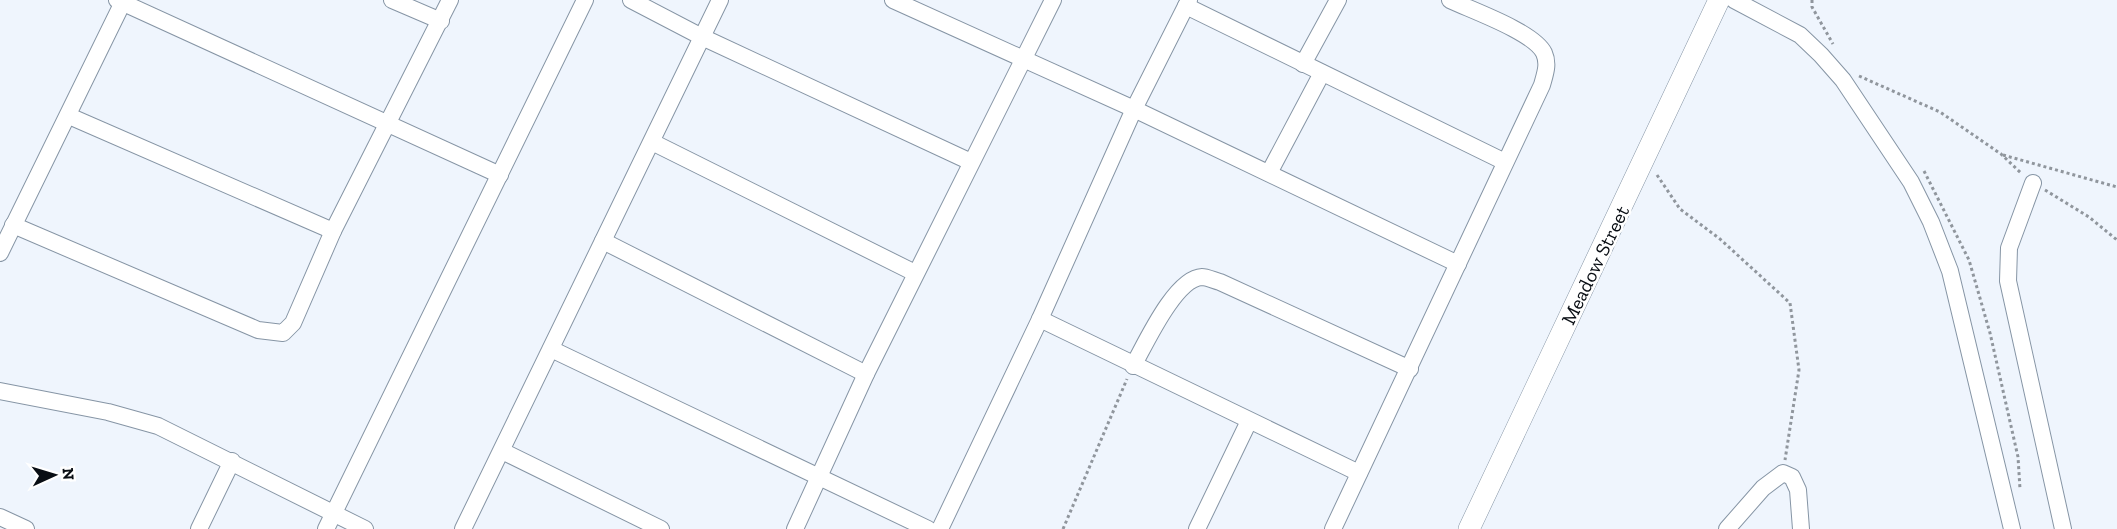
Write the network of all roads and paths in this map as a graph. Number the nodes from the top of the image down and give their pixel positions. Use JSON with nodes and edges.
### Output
{"nodes":[{"id":1,"x":392,"y":0,"type":"edge"},
{"id":2,"x":450,"y":0,"type":"edge"},
{"id":3,"x":585,"y":0,"type":"edge"},
{"id":4,"x":631,"y":0,"type":"edge"},
{"id":5,"x":720,"y":0,"type":"edge"},
{"id":6,"x":893,"y":0,"type":"edge"},
{"id":7,"x":1053,"y":0,"type":"edge"},
{"id":8,"x":1338,"y":0,"type":"edge"},
{"id":9,"x":1450,"y":0,"type":"edge"},
{"id":10,"x":1719,"y":0,"type":"edge"},
{"id":11,"x":1734,"y":0,"type":"edge"},
{"id":12,"x":122,"y":1,"type":"edge"},
{"id":13,"x":1188,"y":3,"type":"edge"},
{"id":14,"x":441,"y":21,"type":"junction"},
{"id":15,"x":702,"y":38,"type":"junction"},
{"id":16,"x":1023,"y":59,"type":"junction"},
{"id":17,"x":1303,"y":64,"type":"junction"},
{"id":18,"x":1849,"y":71,"type":"dead end"},
{"id":19,"x":1322,"y":73,"type":"junction"},
{"id":20,"x":1134,"y":109,"type":"junction"},
{"id":21,"x":69,"y":116,"type":"junction"},
{"id":22,"x":388,"y":124,"type":"junction"},
{"id":23,"x":652,"y":142,"type":"junction"},
{"id":24,"x":2001,"y":154,"type":"junction"},
{"id":25,"x":1645,"y":158,"type":"junction"},
{"id":26,"x":971,"y":162,"type":"junction"},
{"id":27,"x":1505,"y":162,"type":"junction"},
{"id":28,"x":1269,"y":174,"type":"junction"},
{"id":29,"x":500,"y":175,"type":"junction"},
{"id":30,"x":2033,"y":183,"type":"junction"},
{"id":31,"x":2117,"y":188,"type":"edge"},
{"id":32,"x":13,"y":225,"type":"junction"},
{"id":33,"x":333,"y":231,"type":"junction"},
{"id":34,"x":2117,"y":240,"type":"edge"},
{"id":35,"x":603,"y":241,"type":"junction"},
{"id":36,"x":0,"y":253,"type":"edge"},
{"id":37,"x":1458,"y":264,"type":"junction"},
{"id":38,"x":915,"y":273,"type":"junction"},
{"id":39,"x":1040,"y":319,"type":"junction"},
{"id":40,"x":551,"y":349,"type":"junction"},
{"id":41,"x":1133,"y":366,"type":"junction"},
{"id":42,"x":1410,"y":369,"type":"junction"},
{"id":43,"x":866,"y":374,"type":"junction"},
{"id":44,"x":0,"y":391,"type":"edge"},
{"id":45,"x":1249,"y":421,"type":"junction"},
{"id":46,"x":502,"y":451,"type":"junction"},
{"id":47,"x":232,"y":461,"type":"junction"},
{"id":48,"x":1783,"y":473,"type":"junction"},
{"id":49,"x":1359,"y":474,"type":"junction"},
{"id":50,"x":819,"y":478,"type":"junction"},
{"id":51,"x":0,"y":517,"type":"edge"},
{"id":52,"x":329,"y":521,"type":"edge"},
{"id":53,"x":26,"y":529,"type":"edge"},
{"id":54,"x":199,"y":529,"type":"edge"},
{"id":55,"x":365,"y":529,"type":"edge"},
{"id":56,"x":463,"y":529,"type":"edge"},
{"id":57,"x":661,"y":529,"type":"edge"},
{"id":58,"x":795,"y":529,"type":"edge"},
{"id":59,"x":928,"y":529,"type":"edge"},
{"id":60,"x":940,"y":529,"type":"edge"},
{"id":61,"x":1063,"y":529,"type":"edge"},
{"id":62,"x":1197,"y":529,"type":"edge"},
{"id":63,"x":1333,"y":529,"type":"edge"},
{"id":64,"x":1469,"y":529,"type":"edge"},
{"id":65,"x":1726,"y":529,"type":"edge"},
{"id":66,"x":1801,"y":529,"type":"edge"},
{"id":67,"x":2012,"y":529,"type":"edge"},
{"id":68,"x":2063,"y":529,"type":"edge"}],
"edges":[{"from":1,"to":14,"type":"street"},
{"from":2,"to":14,"type":"street"},
{"from":3,"to":29,"type":"street"},
{"from":4,"to":15,"type":"street"},
{"from":5,"to":15,"type":"street"},
{"from":6,"to":16,"type":"street"},
{"from":7,"to":16,"type":"street"},
{"from":8,"to":17,"type":"street"},
{"from":9,"to":27,"type":"street"},
{"from":10,"to":25,"type":"street","name":"Meadow Street"},
{"from":11,"to":67,"type":"street"},
{"from":12,"to":21,"type":"street"},
{"from":12,"to":22,"type":"street"},
{"from":13,"to":17,"type":"street"},
{"from":13,"to":20,"type":"street"},
{"from":14,"to":22,"type":"street"},
{"from":15,"to":23,"type":"street"},
{"from":15,"to":26,"type":"street"},
{"from":16,"to":20,"type":"street"},
{"from":16,"to":26,"type":"street"},
{"from":17,"to":19,"type":"street"},
{"from":18,"to":24,"type":"path"},
{"from":19,"to":27,"type":"street"},
{"from":19,"to":28,"type":"street"},
{"from":20,"to":28,"type":"street"},
{"from":20,"to":39,"type":"street"},
{"from":21,"to":32,"type":"street"},
{"from":21,"to":33,"type":"street"},
{"from":22,"to":29,"type":"street"},
{"from":22,"to":33,"type":"street"},
{"from":23,"to":35,"type":"street"},
{"from":23,"to":38,"type":"street"},
{"from":24,"to":30,"type":"path"},
{"from":24,"to":31,"type":"path"},
{"from":25,"to":48,"type":"path"},
{"from":25,"to":64,"type":"street","name":"Meadow Street"},
{"from":26,"to":38,"type":"street"},
{"from":27,"to":37,"type":"street"},
{"from":28,"to":37,"type":"street"},
{"from":29,"to":52,"type":"street"},
{"from":30,"to":34,"type":"path"},
{"from":30,"to":68,"type":"street"},
{"from":32,"to":33,"type":"street"},
{"from":32,"to":36,"type":"street"},
{"from":35,"to":40,"type":"street"},
{"from":35,"to":43,"type":"street"},
{"from":37,"to":42,"type":"street"},
{"from":38,"to":43,"type":"street"},
{"from":39,"to":41,"type":"street"},
{"from":39,"to":60,"type":"street"},
{"from":40,"to":46,"type":"street"},
{"from":40,"to":50,"type":"street"},
{"from":41,"to":42,"type":"street"},
{"from":41,"to":45,"type":"street"},
{"from":41,"to":61,"type":"path"},
{"from":42,"to":49,"type":"street"},
{"from":43,"to":50,"type":"street"},
{"from":44,"to":47,"type":"street"},
{"from":45,"to":49,"type":"street"},
{"from":45,"to":62,"type":"street"},
{"from":46,"to":56,"type":"street"},
{"from":46,"to":57,"type":"street"},
{"from":47,"to":52,"type":"street"},
{"from":47,"to":54,"type":"street"},
{"from":48,"to":65,"type":"street"},
{"from":48,"to":66,"type":"street"},
{"from":49,"to":63,"type":"street"},
{"from":50,"to":58,"type":"street"},
{"from":50,"to":59,"type":"street"},
{"from":51,"to":53,"type":"street"},
{"from":52,"to":55,"type":"street"}]}
